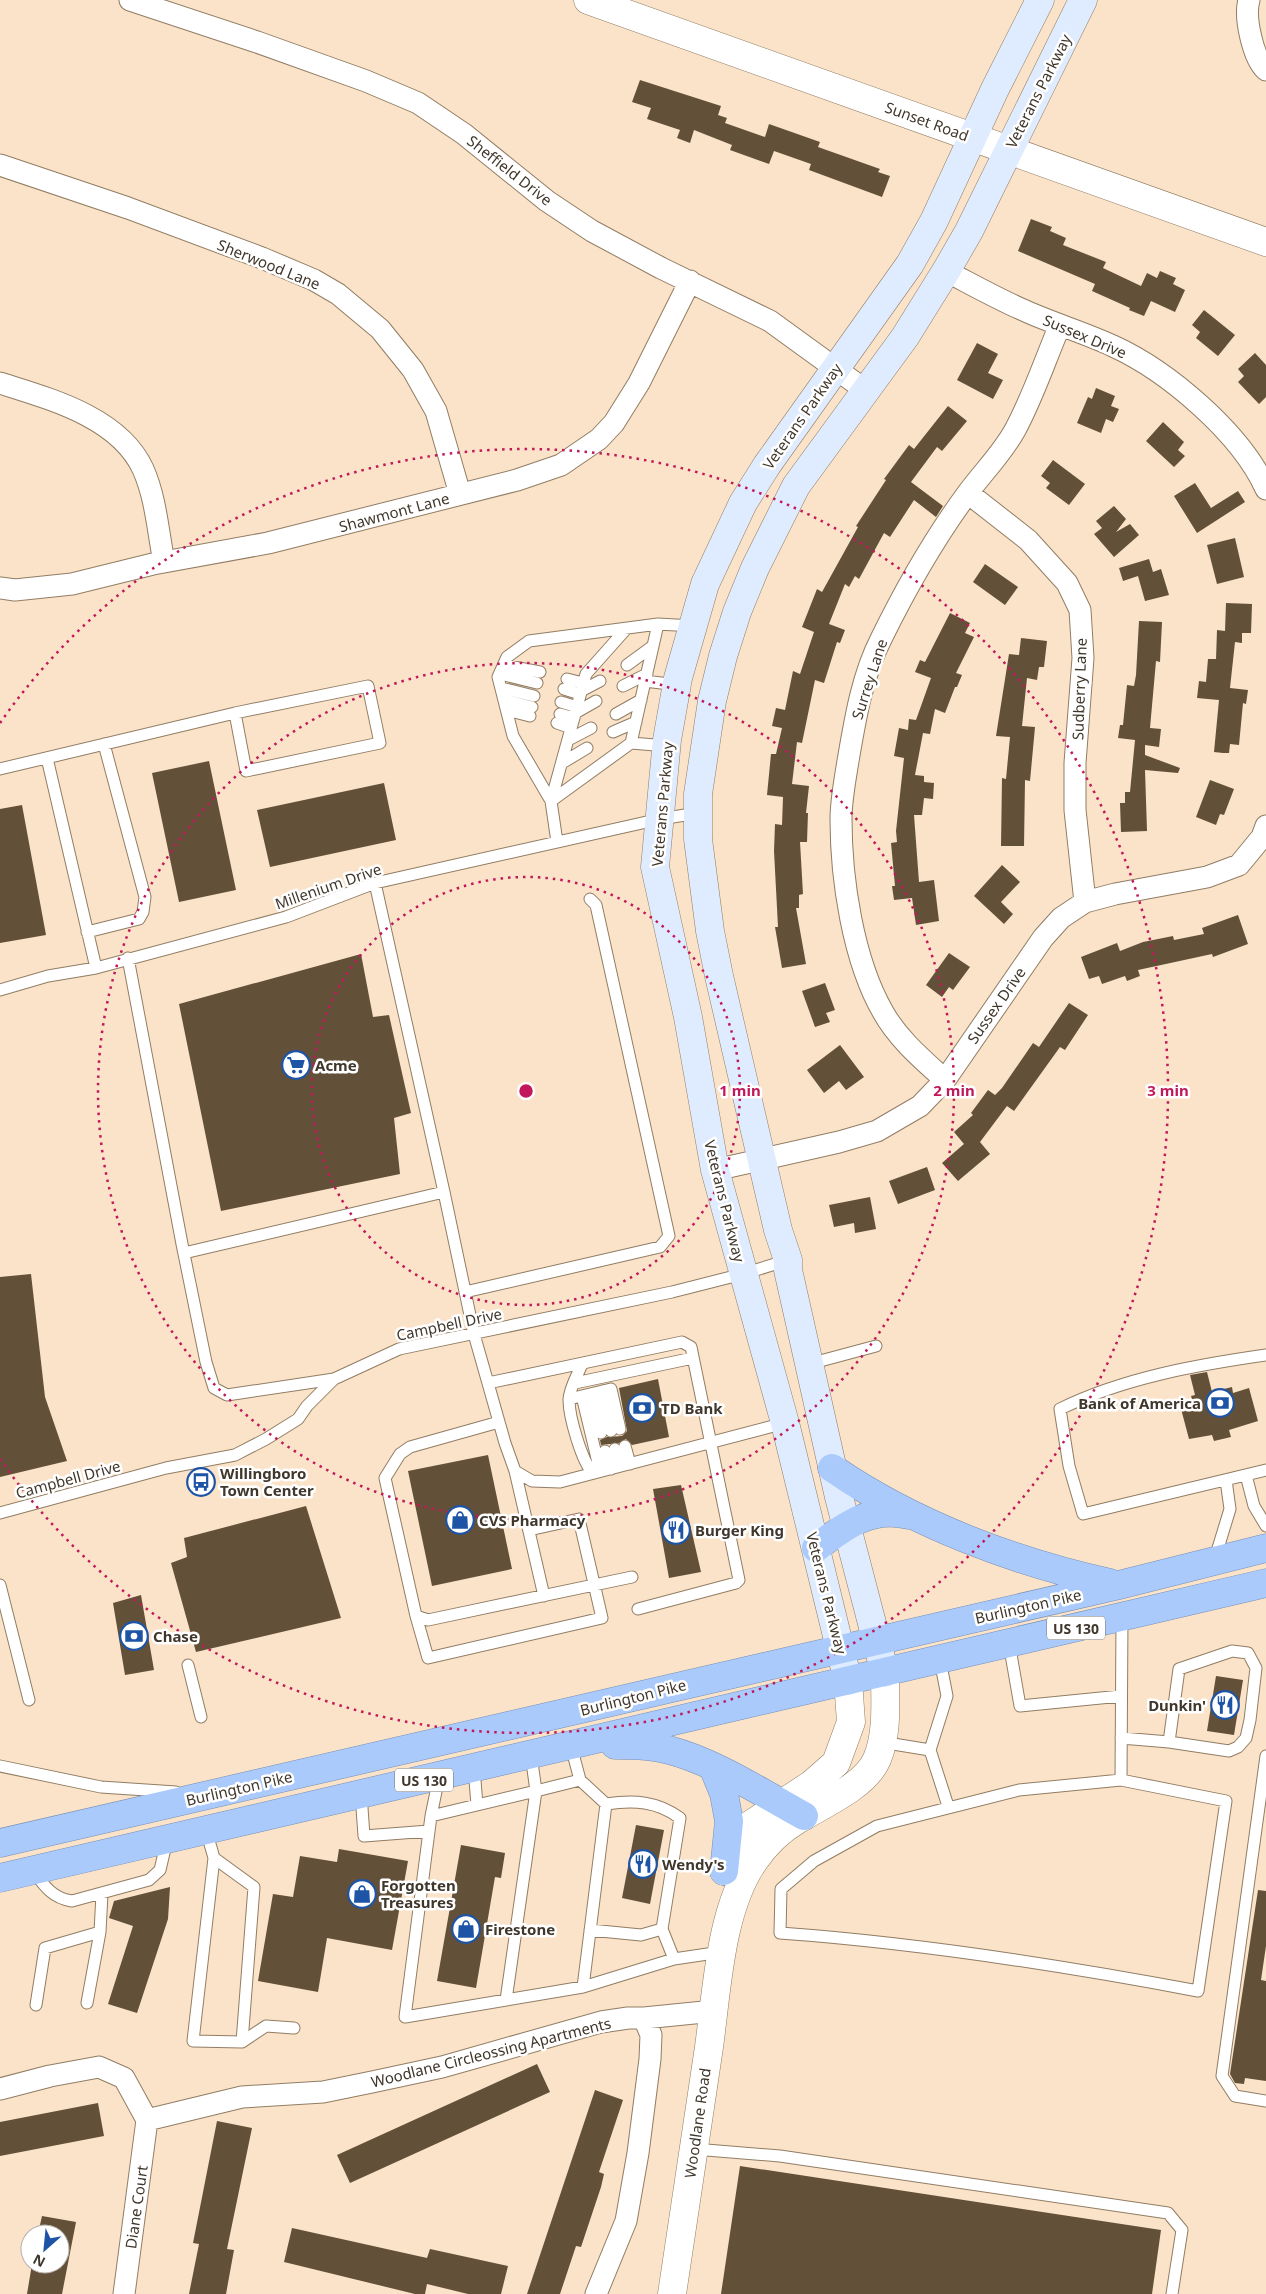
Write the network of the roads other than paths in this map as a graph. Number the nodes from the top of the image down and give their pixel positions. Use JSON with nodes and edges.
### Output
{"nodes":[{"id":1,"x":130,"y":0,"type":"edge"},
{"id":2,"x":588,"y":0,"type":"edge"},
{"id":3,"x":1040,"y":0,"type":"edge"},
{"id":4,"x":1084,"y":0,"type":"edge"},
{"id":5,"x":1249,"y":0,"type":"edge"},
{"id":6,"x":1266,"y":70,"type":"edge"},
{"id":7,"x":974,"y":138,"type":"junction"},
{"id":8,"x":1008,"y":150,"type":"junction"},
{"id":9,"x":0,"y":165,"type":"edge"},
{"id":10,"x":1266,"y":242,"type":"edge"},
{"id":11,"x":946,"y":271,"type":"junction"},
{"id":12,"x":690,"y":281,"type":"junction"},
{"id":13,"x":1060,"y":325,"type":"junction"},
{"id":14,"x":836,"y":368,"type":"junction"},
{"id":15,"x":0,"y":383,"type":"edge"},
{"id":16,"x":865,"y":390,"type":"junction"},
{"id":17,"x":1266,"y":489,"type":"edge"},
{"id":18,"x":968,"y":493,"type":"junction"},
{"id":19,"x":460,"y":494,"type":"junction"},
{"id":20,"x":164,"y":562,"type":"junction"},
{"id":21,"x":0,"y":588,"type":"edge"},
{"id":22,"x":658,"y":624,"type":"junction"},
{"id":23,"x":693,"y":626,"type":"junction"},
{"id":24,"x":627,"y":628,"type":"junction"},
{"id":25,"x":653,"y":646,"type":"junction"},
{"id":26,"x":627,"y":665,"type":"dead end"},
{"id":27,"x":504,"y":666,"type":"junction"},
{"id":28,"x":538,"y":678,"type":"dead end"},
{"id":29,"x":646,"y":678,"type":"junction"},
{"id":30,"x":600,"y":681,"type":"dead end"},
{"id":31,"x":565,"y":684,"type":"dead end"},
{"id":32,"x":677,"y":685,"type":"junction"},
{"id":33,"x":623,"y":686,"type":"dead end"},
{"id":34,"x":501,"y":688,"type":"junction"},
{"id":35,"x":582,"y":689,"type":"junction"},
{"id":36,"x":641,"y":700,"type":"junction"},
{"id":37,"x":596,"y":701,"type":"dead end"},
{"id":38,"x":561,"y":702,"type":"dead end"},
{"id":39,"x":505,"y":705,"type":"junction"},
{"id":40,"x":235,"y":713,"type":"junction"},
{"id":41,"x":616,"y":714,"type":"dead end"},
{"id":42,"x":558,"y":718,"type":"dead end"},
{"id":43,"x":573,"y":721,"type":"junction"},
{"id":44,"x":636,"y":722,"type":"junction"},
{"id":45,"x":591,"y":728,"type":"dead end"},
{"id":46,"x":613,"y":732,"type":"dead end"},
{"id":47,"x":104,"y":744,"type":"junction"},
{"id":48,"x":631,"y":744,"type":"junction"},
{"id":49,"x":667,"y":746,"type":"junction"},
{"id":50,"x":587,"y":748,"type":"dead end"},
{"id":51,"x":47,"y":758,"type":"junction"},
{"id":52,"x":562,"y":763,"type":"junction"},
{"id":53,"x":0,"y":769,"type":"edge"},
{"id":54,"x":552,"y":801,"type":"junction"},
{"id":55,"x":698,"y":813,"type":"junction"},
{"id":56,"x":660,"y":819,"type":"junction"},
{"id":57,"x":1266,"y":826,"type":"edge"},
{"id":58,"x":557,"y":842,"type":"junction"},
{"id":59,"x":375,"y":883,"type":"junction"},
{"id":60,"x":590,"y":898,"type":"dead end"},
{"id":61,"x":1085,"y":902,"type":"junction"},
{"id":62,"x":87,"y":932,"type":"junction"},
{"id":63,"x":128,"y":958,"type":"junction"},
{"id":64,"x":96,"y":968,"type":"junction"},
{"id":65,"x":0,"y":990,"type":"edge"},
{"id":66,"x":945,"y":1080,"type":"junction"},
{"id":67,"x":761,"y":1159,"type":"junction"},
{"id":68,"x":714,"y":1170,"type":"junction"},
{"id":69,"x":444,"y":1192,"type":"junction"},
{"id":70,"x":184,"y":1253,"type":"junction"},
{"id":71,"x":788,"y":1260,"type":"junction"},
{"id":72,"x":743,"y":1274,"type":"junction"},
{"id":73,"x":465,"y":1292,"type":"junction"},
{"id":74,"x":474,"y":1334,"type":"junction"},
{"id":75,"x":876,"y":1346,"type":"dead end"},
{"id":76,"x":1266,"y":1354,"type":"edge"},
{"id":77,"x":693,"y":1358,"type":"junction"},
{"id":78,"x":582,"y":1364,"type":"junction"},
{"id":79,"x":809,"y":1364,"type":"junction"},
{"id":80,"x":334,"y":1379,"type":"junction"},
{"id":81,"x":488,"y":1383,"type":"junction"},
{"id":82,"x":575,"y":1383,"type":"junction"},
{"id":83,"x":597,"y":1393,"type":"junction"},
{"id":84,"x":569,"y":1399,"type":"junction"},
{"id":85,"x":499,"y":1422,"type":"junction"},
{"id":86,"x":785,"y":1423,"type":"junction"},
{"id":87,"x":710,"y":1442,"type":"junction"},
{"id":88,"x":832,"y":1468,"type":"junction"},
{"id":89,"x":611,"y":1469,"type":"junction"},
{"id":90,"x":515,"y":1470,"type":"junction"},
{"id":91,"x":1266,"y":1470,"type":"edge"},
{"id":92,"x":1246,"y":1475,"type":"junction"},
{"id":93,"x":1226,"y":1480,"type":"junction"},
{"id":94,"x":0,"y":1513,"type":"edge"},
{"id":95,"x":920,"y":1517,"type":"junction"},
{"id":96,"x":846,"y":1525,"type":"junction"},
{"id":97,"x":1266,"y":1526,"type":"edge"},
{"id":98,"x":529,"y":1530,"type":"junction"},
{"id":99,"x":816,"y":1548,"type":"junction"},
{"id":100,"x":1266,"y":1548,"type":"edge"},
{"id":101,"x":1215,"y":1559,"type":"junction"},
{"id":102,"x":632,"y":1577,"type":"dead end"},
{"id":103,"x":1266,"y":1583,"type":"edge"},
{"id":104,"x":0,"y":1585,"type":"edge"},
{"id":105,"x":594,"y":1585,"type":"junction"},
{"id":106,"x":1119,"y":1585,"type":"junction"},
{"id":107,"x":544,"y":1596,"type":"junction"},
{"id":108,"x":638,"y":1609,"type":"dead end"},
{"id":109,"x":416,"y":1616,"type":"junction"},
{"id":110,"x":1122,"y":1617,"type":"junction"},
{"id":111,"x":878,"y":1639,"type":"junction"},
{"id":112,"x":1009,"y":1643,"type":"junction"},
{"id":113,"x":840,"y":1648,"type":"junction"},
{"id":114,"x":940,"y":1660,"type":"junction"},
{"id":115,"x":188,"y":1666,"type":"dead end"},
{"id":116,"x":885,"y":1673,"type":"junction"},
{"id":117,"x":848,"y":1682,"type":"junction"},
{"id":118,"x":1121,"y":1696,"type":"junction"},
{"id":119,"x":29,"y":1700,"type":"dead end"},
{"id":120,"x":201,"y":1717,"type":"dead end"},
{"id":121,"x":1121,"y":1738,"type":"junction"},
{"id":122,"x":881,"y":1742,"type":"junction"},
{"id":123,"x":1169,"y":1742,"type":"junction"},
{"id":124,"x":571,"y":1746,"type":"junction"},
{"id":125,"x":930,"y":1750,"type":"junction"},
{"id":126,"x":531,"y":1755,"type":"junction"},
{"id":127,"x":1266,"y":1756,"type":"edge"},
{"id":128,"x":0,"y":1766,"type":"edge"},
{"id":129,"x":713,"y":1767,"type":"junction"},
{"id":130,"x":474,"y":1768,"type":"junction"},
{"id":131,"x":439,"y":1776,"type":"junction"},
{"id":132,"x":580,"y":1780,"type":"junction"},
{"id":133,"x":1121,"y":1780,"type":"junction"},
{"id":134,"x":536,"y":1791,"type":"junction"},
{"id":135,"x":210,"y":1794,"type":"junction"},
{"id":136,"x":361,"y":1794,"type":"junction"},
{"id":137,"x":606,"y":1804,"type":"junction"},
{"id":138,"x":476,"y":1805,"type":"junction"},
{"id":139,"x":948,"y":1806,"type":"junction"},
{"id":140,"x":793,"y":1810,"type":"junction"},
{"id":141,"x":431,"y":1816,"type":"junction"},
{"id":142,"x":206,"y":1830,"type":"junction"},
{"id":143,"x":429,"y":1831,"type":"junction"},
{"id":144,"x":167,"y":1839,"type":"junction"},
{"id":145,"x":0,"y":1843,"type":"edge"},
{"id":146,"x":214,"y":1858,"type":"junction"},
{"id":147,"x":33,"y":1870,"type":"junction"},
{"id":148,"x":724,"y":1871,"type":"junction"},
{"id":149,"x":0,"y":1878,"type":"edge"},
{"id":150,"x":102,"y":1894,"type":"junction"},
{"id":151,"x":662,"y":1929,"type":"junction"},
{"id":152,"x":590,"y":1930,"type":"junction"},
{"id":153,"x":100,"y":1932,"type":"junction"},
{"id":154,"x":723,"y":1952,"type":"junction"},
{"id":155,"x":674,"y":1959,"type":"junction"},
{"id":156,"x":583,"y":1987,"type":"junction"},
{"id":157,"x":506,"y":2000,"type":"junction"},
{"id":158,"x":87,"y":2003,"type":"dead end"},
{"id":159,"x":36,"y":2005,"type":"dead end"},
{"id":160,"x":714,"y":2011,"type":"junction"},
{"id":161,"x":644,"y":2018,"type":"junction"},
{"id":162,"x":294,"y":2028,"type":"dead end"},
{"id":163,"x":242,"y":2042,"type":"junction"},
{"id":164,"x":0,"y":2090,"type":"edge"},
{"id":165,"x":1266,"y":2101,"type":"edge"},
{"id":166,"x":147,"y":2120,"type":"junction"},
{"id":167,"x":694,"y":2149,"type":"junction"},
{"id":168,"x":124,"y":2294,"type":"edge"},
{"id":169,"x":596,"y":2294,"type":"edge"},
{"id":170,"x":672,"y":2294,"type":"edge"},
{"id":171,"x":1172,"y":2294,"type":"edge"}],
"edges":[{"from":1,"to":12,"type":"street","name":"Sheffield Drive"},
{"from":2,"to":7,"type":"street","name":"Sunset Road"},
{"from":3,"to":7,"type":"main road","name":"Veterans Parkway"},
{"from":4,"to":8,"type":"main road","name":"Veterans Parkway"},
{"from":5,"to":6,"type":"street"},
{"from":7,"to":8,"type":"street","name":"Sunset Road"},
{"from":7,"to":14,"type":"main road","name":"Veterans Parkway"},
{"from":8,"to":10,"type":"street","name":"Sunset Road"},
{"from":8,"to":11,"type":"main road","name":"Veterans Parkway"},
{"from":9,"to":19,"type":"street","name":"Sherwood Lane"},
{"from":11,"to":13,"type":"street","name":"Sussex Drive"},
{"from":11,"to":16,"type":"main road","name":"Veterans Parkway"},
{"from":12,"to":14,"type":"street","name":"Sheffield Drive"},
{"from":12,"to":19,"type":"street","name":"Shawmont Lane"},
{"from":13,"to":17,"type":"street","name":"Sussex Drive"},
{"from":13,"to":18,"type":"street","name":"Surrey Lane"},
{"from":14,"to":16,"type":"street","name":"Sheffield Drive"},
{"from":14,"to":23,"type":"main road","name":"Veterans Parkway"},
{"from":15,"to":20,"type":"street"},
{"from":16,"to":55,"type":"main road","name":"Veterans Parkway"},
{"from":18,"to":61,"type":"street","name":"Sudberry Lane"},
{"from":18,"to":66,"type":"street","name":"Surrey Lane"},
{"from":19,"to":20,"type":"street","name":"Shawmont Lane"},
{"from":20,"to":21,"type":"street","name":"Shawmont Lane"},
{"from":22,"to":23,"type":"lane"},
{"from":22,"to":24,"type":"lane"},
{"from":22,"to":25,"type":"lane"},
{"from":23,"to":32,"type":"main road","name":"Veterans Parkway"},
{"from":24,"to":27,"type":"lane"},
{"from":24,"to":35,"type":"lane"},
{"from":25,"to":26,"type":"lane"},
{"from":25,"to":29,"type":"lane"},
{"from":27,"to":28,"type":"lane"},
{"from":27,"to":34,"type":"lane"},
{"from":29,"to":32,"type":"lane"},
{"from":29,"to":33,"type":"lane"},
{"from":29,"to":36,"type":"lane"},
{"from":30,"to":35,"type":"lane"},
{"from":31,"to":35,"type":"lane"},
{"from":32,"to":49,"type":"main road","name":"Veterans Parkway"},
{"from":34,"to":39,"type":"lane"},
{"from":34,"to":39,"type":"lane"},
{"from":35,"to":43,"type":"lane"},
{"from":36,"to":41,"type":"lane"},
{"from":36,"to":44,"type":"lane"},
{"from":37,"to":43,"type":"lane"},
{"from":38,"to":43,"type":"lane"},
{"from":39,"to":54,"type":"lane"},
{"from":40,"to":40,"type":"lane"},
{"from":40,"to":47,"type":"lane"},
{"from":42,"to":43,"type":"lane"},
{"from":43,"to":45,"type":"lane"},
{"from":43,"to":52,"type":"lane"},
{"from":44,"to":46,"type":"lane"},
{"from":44,"to":48,"type":"lane"},
{"from":47,"to":51,"type":"lane"},
{"from":47,"to":62,"type":"lane"},
{"from":48,"to":49,"type":"lane"},
{"from":48,"to":54,"type":"lane"},
{"from":49,"to":56,"type":"main road","name":"Veterans Parkway"},
{"from":50,"to":52,"type":"lane"},
{"from":51,"to":53,"type":"lane"},
{"from":51,"to":62,"type":"lane"},
{"from":52,"to":54,"type":"lane"},
{"from":54,"to":58,"type":"lane"},
{"from":55,"to":56,"type":"lane","name":"Millenium Drive"},
{"from":55,"to":67,"type":"main road","name":"Veterans Parkway"},
{"from":56,"to":58,"type":"lane","name":"Millenium Drive"},
{"from":56,"to":68,"type":"main road","name":"Veterans Parkway"},
{"from":57,"to":61,"type":"street","name":"Sussex Drive"},
{"from":58,"to":59,"type":"lane","name":"Millenium Drive"},
{"from":59,"to":63,"type":"lane","name":"Millenium Drive"},
{"from":59,"to":69,"type":"lane"},
{"from":60,"to":73,"type":"lane"},
{"from":61,"to":66,"type":"street","name":"Sussex Drive"},
{"from":62,"to":64,"type":"lane"},
{"from":63,"to":64,"type":"lane","name":"Millenium Drive"},
{"from":63,"to":70,"type":"lane"},
{"from":64,"to":65,"type":"lane","name":"Millenium Drive"},
{"from":66,"to":67,"type":"street","name":"Sussex Drive"},
{"from":67,"to":68,"type":"street","name":"Sussex Drive"},
{"from":67,"to":71,"type":"main road","name":"Veterans Parkway"},
{"from":68,"to":72,"type":"main road","name":"Veterans Parkway"},
{"from":69,"to":70,"type":"lane"},
{"from":69,"to":73,"type":"lane"},
{"from":70,"to":80,"type":"lane"},
{"from":71,"to":72,"type":"lane","name":"Campbell Drive"},
{"from":71,"to":79,"type":"main road","name":"Veterans Parkway"},
{"from":72,"to":74,"type":"lane","name":"Campbell Drive"},
{"from":72,"to":86,"type":"main road","name":"Veterans Parkway"},
{"from":73,"to":74,"type":"lane"},
{"from":74,"to":80,"type":"lane","name":"Campbell Drive"},
{"from":74,"to":81,"type":"lane"},
{"from":75,"to":79,"type":"lane"},
{"from":76,"to":93,"type":"lane"},
{"from":77,"to":78,"type":"lane"},
{"from":77,"to":82,"type":"lane"},
{"from":77,"to":87,"type":"lane"},
{"from":78,"to":81,"type":"lane"},
{"from":78,"to":82,"type":"lane"},
{"from":79,"to":88,"type":"main road","name":"Veterans Parkway"},
{"from":80,"to":94,"type":"lane","name":"Campbell Drive"},
{"from":81,"to":85,"type":"lane"},
{"from":82,"to":84,"type":"lane"},
{"from":83,"to":83,"type":"lane"},
{"from":83,"to":84,"type":"lane"},
{"from":83,"to":89,"type":"lane"},
{"from":84,"to":89,"type":"lane"},
{"from":85,"to":90,"type":"lane"},
{"from":85,"to":109,"type":"lane"},
{"from":86,"to":87,"type":"lane"},
{"from":86,"to":99,"type":"main road","name":"Veterans Parkway"},
{"from":87,"to":89,"type":"lane"},
{"from":87,"to":108,"type":"lane"},
{"from":88,"to":95,"type":"highway"},
{"from":88,"to":96,"type":"main road","name":"Veterans Parkway"},
{"from":89,"to":89,"type":"lane"},
{"from":89,"to":90,"type":"lane"},
{"from":90,"to":98,"type":"lane"},
{"from":91,"to":92,"type":"lane"},
{"from":92,"to":93,"type":"lane"},
{"from":92,"to":97,"type":"lane"},
{"from":93,"to":101,"type":"lane"},
{"from":95,"to":96,"type":"highway"},
{"from":95,"to":106,"type":"highway"},
{"from":96,"to":99,"type":"highway"},
{"from":96,"to":111,"type":"main road","name":"Veterans Parkway"},
{"from":98,"to":105,"type":"lane"},
{"from":98,"to":107,"type":"lane"},
{"from":99,"to":113,"type":"main road","name":"Veterans Parkway"},
{"from":100,"to":101,"type":"highway","name":"Burlington Pike","number":"US 130"},
{"from":101,"to":106,"type":"highway","name":"Burlington Pike","number":"US 130"},
{"from":102,"to":105,"type":"lane"},
{"from":103,"to":110,"type":"highway","number":"US 130"},
{"from":104,"to":119,"type":"lane"},
{"from":105,"to":107,"type":"lane"},
{"from":105,"to":109,"type":"lane"},
{"from":106,"to":111,"type":"highway","name":"Burlington Pike","number":"US 130"},
{"from":107,"to":109,"type":"lane"},
{"from":110,"to":112,"type":"highway","number":"US 130"},
{"from":110,"to":118,"type":"lane"},
{"from":111,"to":113,"type":"highway","name":"Burlington Pike","number":"US 130"},
{"from":111,"to":116,"type":"main road","name":"Veterans Parkway"},
{"from":112,"to":114,"type":"highway","number":"US 130"},
{"from":112,"to":118,"type":"lane"},
{"from":113,"to":117,"type":"main road","name":"Veterans Parkway"},
{"from":113,"to":135,"type":"highway","name":"Burlington Pike","number":"US 130"},
{"from":114,"to":116,"type":"highway","number":"US 130"},
{"from":114,"to":125,"type":"lane"},
{"from":115,"to":120,"type":"lane"},
{"from":116,"to":117,"type":"highway","number":"US 130"},
{"from":116,"to":122,"type":"street","name":"Woodlane Road"},
{"from":117,"to":124,"type":"highway","number":"US 130"},
{"from":117,"to":140,"type":"street","name":"Woodlane Road"},
{"from":118,"to":121,"type":"lane"},
{"from":121,"to":123,"type":"lane"},
{"from":121,"to":133,"type":"lane"},
{"from":122,"to":125,"type":"lane"},
{"from":122,"to":140,"type":"street","name":"Woodlane Road"},
{"from":123,"to":123,"type":"lane"},
{"from":124,"to":126,"type":"highway","number":"US 130"},
{"from":124,"to":129,"type":"highway"},
{"from":124,"to":132,"type":"lane"},
{"from":125,"to":139,"type":"lane"},
{"from":126,"to":130,"type":"highway","number":"US 130"},
{"from":126,"to":134,"type":"lane"},
{"from":127,"to":165,"type":"lane"},
{"from":128,"to":135,"type":"lane"},
{"from":129,"to":140,"type":"highway"},
{"from":129,"to":148,"type":"highway"},
{"from":130,"to":131,"type":"highway","number":"US 130"},
{"from":130,"to":138,"type":"lane"},
{"from":131,"to":136,"type":"highway","number":"US 130"},
{"from":131,"to":141,"type":"lane"},
{"from":132,"to":134,"type":"lane"},
{"from":132,"to":137,"type":"lane"},
{"from":133,"to":139,"type":"lane"},
{"from":133,"to":139,"type":"lane"},
{"from":134,"to":138,"type":"lane"},
{"from":134,"to":157,"type":"lane"},
{"from":135,"to":145,"type":"highway","name":"Burlington Pike","number":"US 130"},
{"from":136,"to":142,"type":"highway","number":"US 130"},
{"from":136,"to":143,"type":"lane"},
{"from":137,"to":151,"type":"lane"},
{"from":137,"to":152,"type":"lane"},
{"from":138,"to":141,"type":"lane"},
{"from":140,"to":148,"type":"street","name":"Woodlane Road"},
{"from":140,"to":154,"type":"street","name":"Woodlane Road"},
{"from":141,"to":143,"type":"lane"},
{"from":142,"to":144,"type":"highway","number":"US 130"},
{"from":142,"to":146,"type":"lane"},
{"from":143,"to":157,"type":"lane"},
{"from":144,"to":147,"type":"highway","number":"US 130"},
{"from":144,"to":150,"type":"lane"},
{"from":146,"to":163,"type":"lane"},
{"from":146,"to":163,"type":"lane"},
{"from":147,"to":149,"type":"highway","number":"US 130"},
{"from":147,"to":150,"type":"lane"},
{"from":148,"to":154,"type":"street","name":"Woodlane Road"},
{"from":150,"to":153,"type":"lane"},
{"from":151,"to":152,"type":"lane"},
{"from":151,"to":155,"type":"lane"},
{"from":152,"to":156,"type":"lane"},
{"from":153,"to":158,"type":"lane"},
{"from":153,"to":159,"type":"lane"},
{"from":154,"to":155,"type":"lane"},
{"from":154,"to":160,"type":"street","name":"Woodlane Road"},
{"from":155,"to":156,"type":"lane"},
{"from":156,"to":157,"type":"lane"},
{"from":160,"to":161,"type":"street","name":"Woodlane Circleossing Apartments"},
{"from":160,"to":167,"type":"street","name":"Woodlane Road"},
{"from":161,"to":166,"type":"street","name":"Woodlane Circleossing Apartments"},
{"from":161,"to":169,"type":"street"},
{"from":162,"to":163,"type":"lane"},
{"from":164,"to":166,"type":"street"},
{"from":166,"to":168,"type":"street","name":"Diane Court"},
{"from":167,"to":170,"type":"street","name":"Woodlane Road"},
{"from":167,"to":171,"type":"lane"}]}
